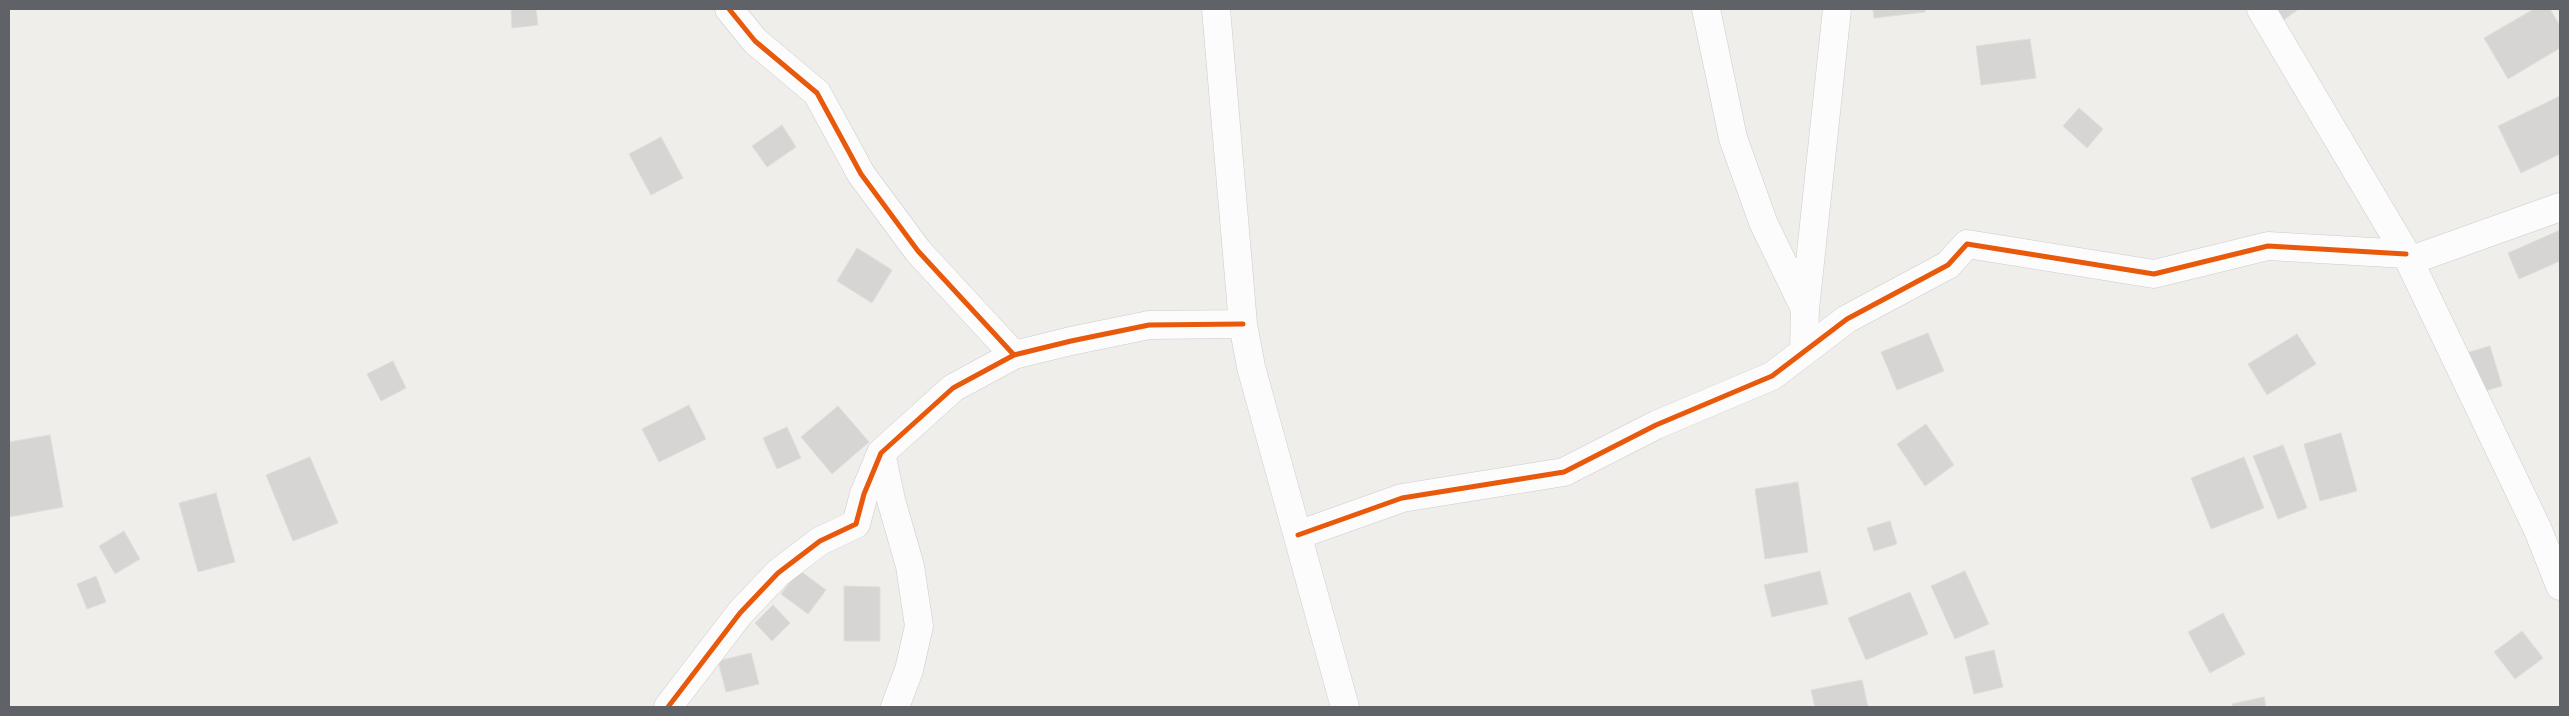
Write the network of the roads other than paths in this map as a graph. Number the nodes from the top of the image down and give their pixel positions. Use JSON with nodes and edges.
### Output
{"nodes":[{"id":1,"x":729,"y":9,"type":"edge"},
{"id":2,"x":1216,"y":9,"type":"edge"},
{"id":3,"x":1706,"y":9,"type":"edge"},
{"id":4,"x":1837,"y":9,"type":"edge"},
{"id":5,"x":2260,"y":9,"type":"edge"},
{"id":6,"x":2560,"y":207,"type":"edge"},
{"id":7,"x":2407,"y":258,"type":"junction"},
{"id":8,"x":1805,"y":309,"type":"junction"},
{"id":9,"x":1243,"y":324,"type":"junction"},
{"id":10,"x":1804,"y":351,"type":"junction"},
{"id":11,"x":1014,"y":355,"type":"junction"},
{"id":12,"x":881,"y":453,"type":"junction"},
{"id":13,"x":1298,"y":535,"type":"junction"},
{"id":14,"x":2560,"y":586,"type":"edge"},
{"id":15,"x":668,"y":707,"type":"edge"},
{"id":16,"x":895,"y":707,"type":"edge"},
{"id":17,"x":1345,"y":707,"type":"edge"}],
"edges":[{"from":1,"to":11,"type":"street"},
{"from":2,"to":9,"type":"street"},
{"from":3,"to":8,"type":"street"},
{"from":4,"to":8,"type":"street"},
{"from":5,"to":7,"type":"street"},
{"from":6,"to":7,"type":"street"},
{"from":7,"to":10,"type":"street"},
{"from":7,"to":14,"type":"street"},
{"from":8,"to":10,"type":"street"},
{"from":9,"to":11,"type":"street"},
{"from":9,"to":13,"type":"street"},
{"from":10,"to":13,"type":"street"},
{"from":11,"to":12,"type":"street"},
{"from":12,"to":15,"type":"street"},
{"from":12,"to":16,"type":"street"},
{"from":13,"to":17,"type":"street"}]}
